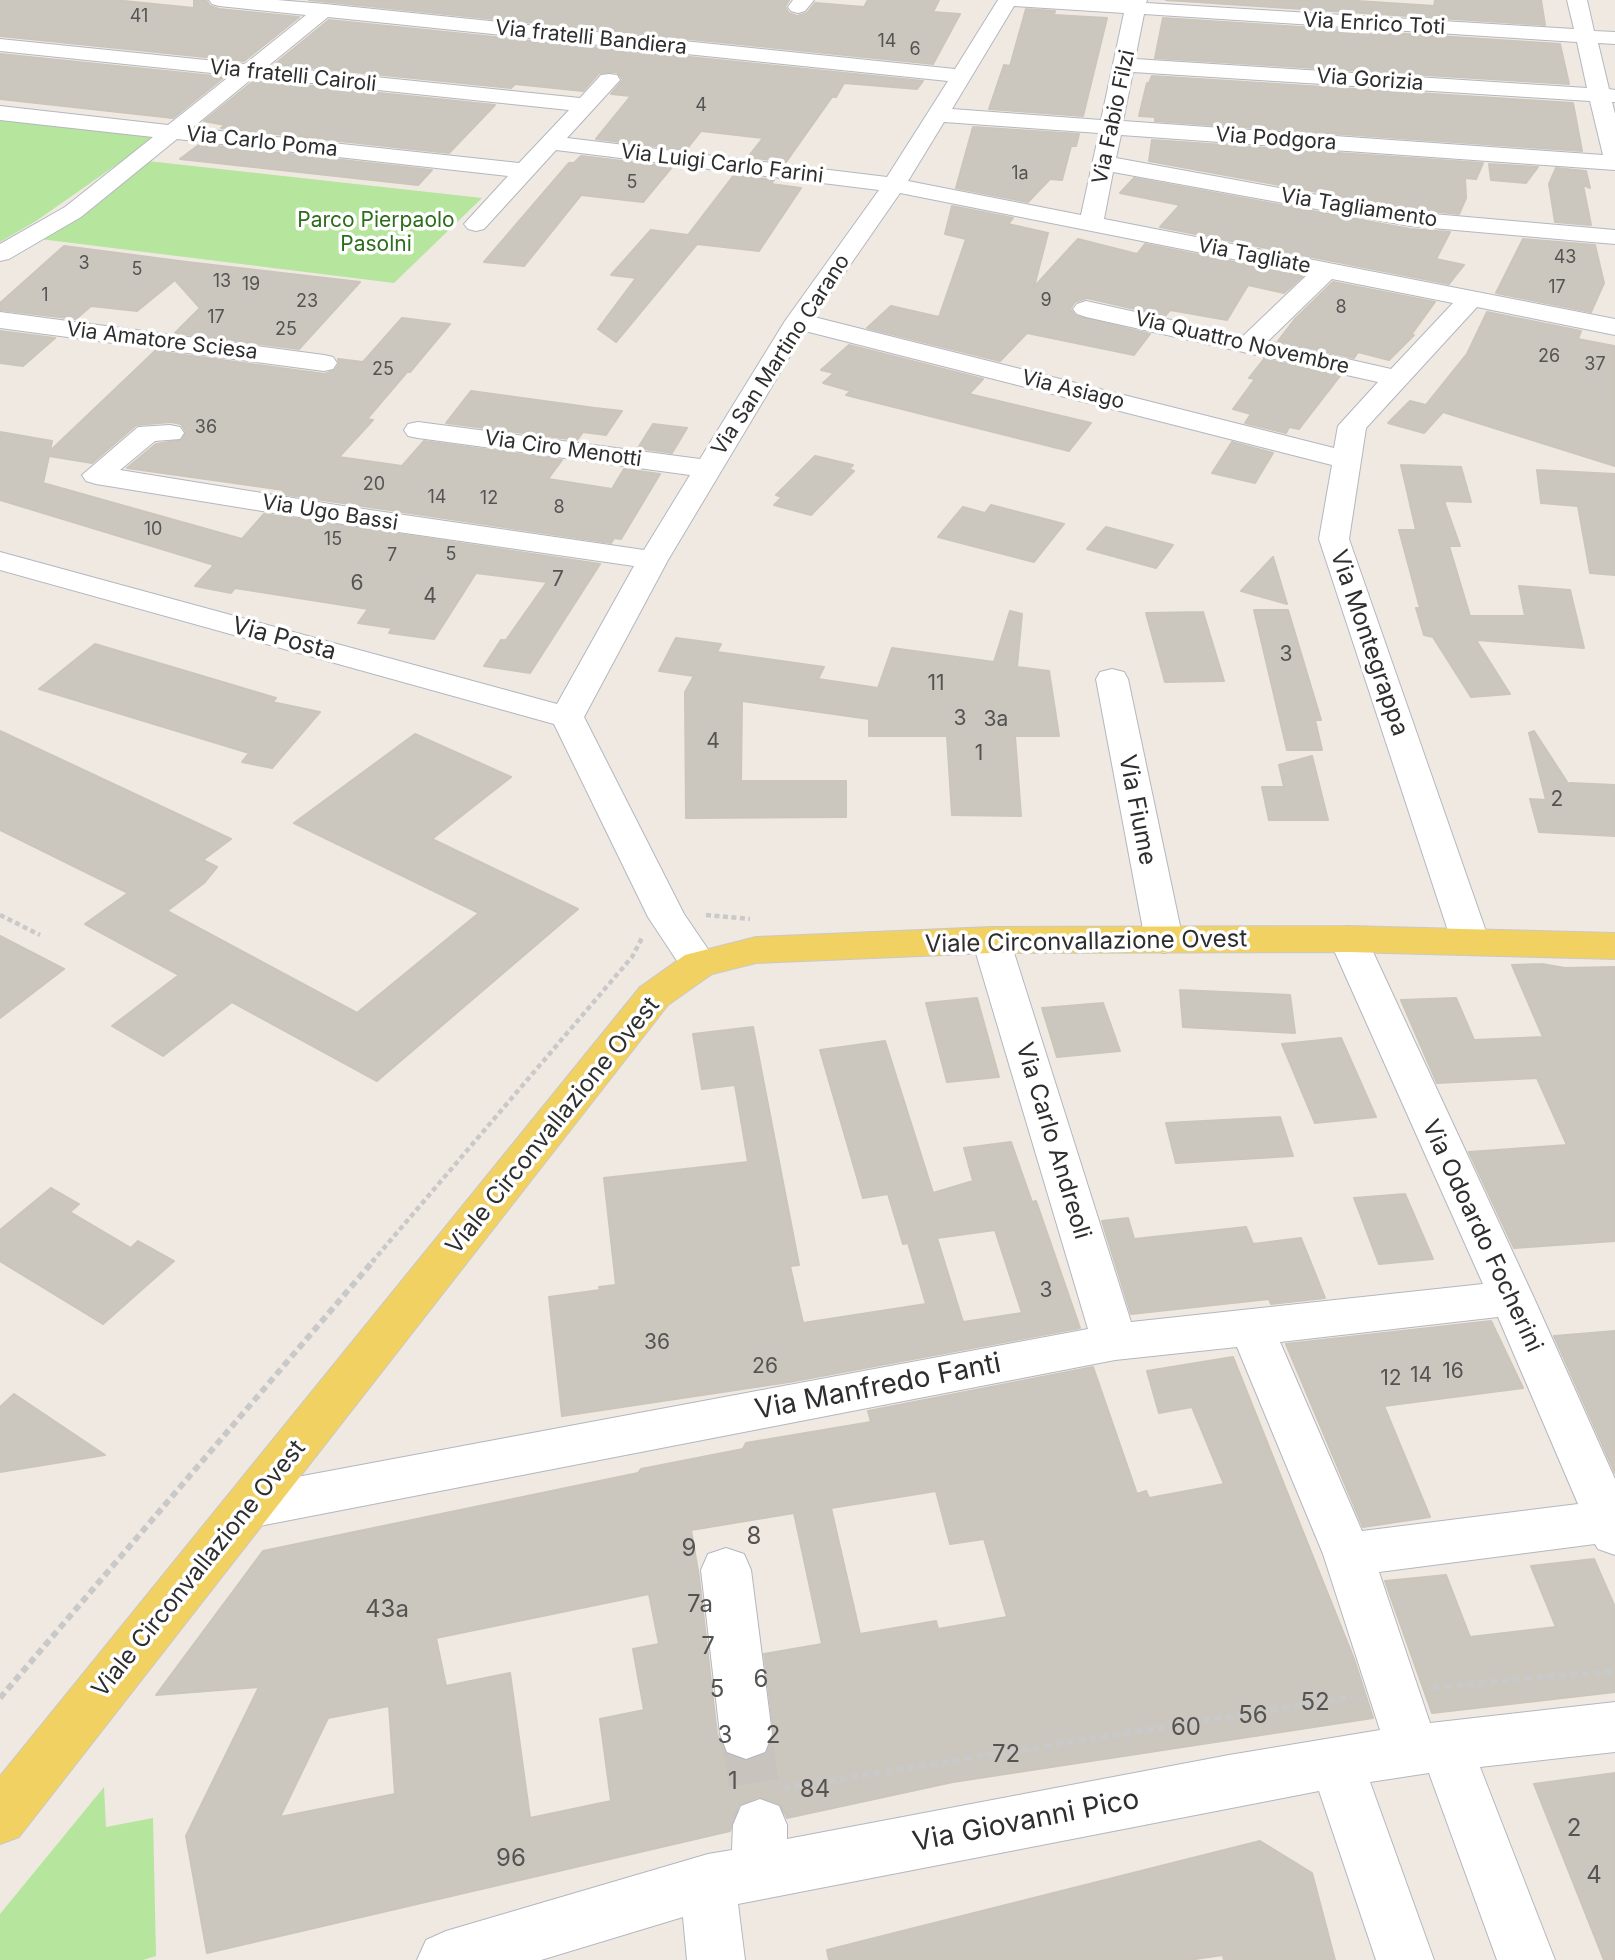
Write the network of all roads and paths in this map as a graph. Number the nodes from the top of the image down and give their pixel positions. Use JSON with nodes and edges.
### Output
{"nodes":[{"id":1,"x":219,"y":0,"type":"edge"},
{"id":2,"x":1008,"y":0,"type":"edge"},
{"id":3,"x":1577,"y":0,"type":"edge"},
{"id":4,"x":1136,"y":5,"type":"edge"},
{"id":5,"x":325,"y":10,"type":"junction"},
{"id":6,"x":1584,"y":36,"type":"junction"},
{"id":7,"x":1615,"y":38,"type":"edge"},
{"id":8,"x":0,"y":45,"type":"edge"},
{"id":9,"x":1124,"y":65,"type":"junction"},
{"id":10,"x":250,"y":71,"type":"junction"},
{"id":11,"x":962,"y":76,"type":"junction"},
{"id":12,"x":609,"y":80,"type":"dead end"},
{"id":13,"x":1607,"y":95,"type":"edge"},
{"id":14,"x":585,"y":106,"type":"junction"},
{"id":15,"x":0,"y":113,"type":"edge"},
{"id":16,"x":938,"y":115,"type":"junction"},
{"id":17,"x":1111,"y":127,"type":"junction"},
{"id":18,"x":175,"y":132,"type":"junction"},
{"id":19,"x":551,"y":143,"type":"junction"},
{"id":20,"x":1615,"y":162,"type":"edge"},
{"id":21,"x":1104,"y":163,"type":"junction"},
{"id":22,"x":525,"y":171,"type":"junction"},
{"id":23,"x":894,"y":185,"type":"junction"},
{"id":24,"x":476,"y":224,"type":"dead end"},
{"id":25,"x":1091,"y":225,"type":"junction"},
{"id":26,"x":1615,"y":237,"type":"edge"},
{"id":27,"x":0,"y":254,"type":"edge"},
{"id":28,"x":1327,"y":270,"type":"junction"},
{"id":29,"x":1471,"y":299,"type":"junction"},
{"id":30,"x":1086,"y":309,"type":"dead end"},
{"id":31,"x":0,"y":320,"type":"edge"},
{"id":32,"x":798,"y":321,"type":"junction"},
{"id":33,"x":1615,"y":327,"type":"edge"},
{"id":34,"x":1249,"y":345,"type":"junction"},
{"id":35,"x":324,"y":363,"type":"dead end"},
{"id":36,"x":1397,"y":378,"type":"junction"},
{"id":37,"x":418,"y":430,"type":"dead end"},
{"id":38,"x":170,"y":433,"type":"dead end"},
{"id":39,"x":1347,"y":460,"type":"junction"},
{"id":40,"x":708,"y":469,"type":"junction"},
{"id":41,"x":653,"y":560,"type":"junction"},
{"id":42,"x":0,"y":561,"type":"edge"},
{"id":43,"x":1112,"y":679,"type":"dead end"},
{"id":44,"x":567,"y":717,"type":"junction"},
{"id":45,"x":0,"y":915,"type":"edge"},
{"id":46,"x":667,"y":917,"type":"junction"},
{"id":47,"x":40,"y":935,"type":"dead end"},
{"id":48,"x":1348,"y":939,"type":"junction"},
{"id":49,"x":991,"y":940,"type":"junction"},
{"id":50,"x":1164,"y":940,"type":"junction"},
{"id":51,"x":1471,"y":940,"type":"junction"},
{"id":52,"x":1615,"y":946,"type":"edge"},
{"id":53,"x":699,"y":964,"type":"junction"},
{"id":54,"x":1512,"y":1298,"type":"junction"},
{"id":55,"x":1251,"y":1327,"type":"junction"},
{"id":56,"x":1115,"y":1342,"type":"junction"},
{"id":57,"x":249,"y":1507,"type":"junction"},
{"id":58,"x":1612,"y":1528,"type":"edge"},
{"id":59,"x":1348,"y":1553,"type":"junction"},
{"id":60,"x":726,"y":1570,"type":"dead end"},
{"id":61,"x":1615,"y":1671,"type":"edge"},
{"id":62,"x":1393,"y":1690,"type":"junction"},
{"id":63,"x":0,"y":1698,"type":"edge"},
{"id":64,"x":1615,"y":1727,"type":"edge"},
{"id":65,"x":746,"y":1734,"type":"tunnel mouth"},
{"id":66,"x":1429,"y":1749,"type":"junction"},
{"id":67,"x":1337,"y":1764,"type":"junction"},
{"id":68,"x":0,"y":1818,"type":"edge"},
{"id":69,"x":749,"y":1842,"type":"junction"},
{"id":70,"x":446,"y":1960,"type":"edge"},
{"id":71,"x":716,"y":1960,"type":"edge"},
{"id":72,"x":1405,"y":1960,"type":"edge"},
{"id":73,"x":1526,"y":1960,"type":"edge"}],
"edges":[{"from":1,"to":5,"type":"street","name":"Via fratelli Bandiera"},
{"from":2,"to":4,"type":"street","name":"Via Enrico Toti"},
{"from":2,"to":11,"type":"street","name":"Via San Martino Carano"},
{"from":3,"to":6,"type":"street"},
{"from":4,"to":6,"type":"street","name":"Via Enrico Toti"},
{"from":4,"to":9,"type":"street","name":"Via Fabio Filzi"},
{"from":5,"to":10,"type":"street"},
{"from":5,"to":11,"type":"street","name":"Via fratelli Bandiera"},
{"from":6,"to":7,"type":"street","name":"Via Enrico Toti"},
{"from":6,"to":13,"type":"street"},
{"from":8,"to":10,"type":"street","name":"Via fratelli Cairoli"},
{"from":9,"to":13,"type":"street","name":"Via Gorizia"},
{"from":9,"to":17,"type":"street","name":"Via Fabio Filzi"},
{"from":10,"to":14,"type":"street","name":"Via fratelli Cairoli"},
{"from":10,"to":18,"type":"street"},
{"from":11,"to":16,"type":"street","name":"Via San Martino Carano"},
{"from":12,"to":14,"type":"street"},
{"from":13,"to":20,"type":"street"},
{"from":14,"to":19,"type":"street"},
{"from":15,"to":18,"type":"street","name":"Via Carlo Poma"},
{"from":16,"to":17,"type":"street","name":"Via Podgora"},
{"from":16,"to":23,"type":"street","name":"Via San Martino Carano"},
{"from":17,"to":20,"type":"street","name":"Via Podgora"},
{"from":17,"to":21,"type":"street","name":"Via Fabio Filzi"},
{"from":18,"to":22,"type":"street","name":"Via Carlo Poma"},
{"from":18,"to":27,"type":"street"},
{"from":19,"to":22,"type":"street"},
{"from":19,"to":23,"type":"street","name":"Via Luigi Carlo Farini"},
{"from":21,"to":25,"type":"street","name":"Via Fabio Filzi"},
{"from":21,"to":26,"type":"street","name":"Via Tagliamento"},
{"from":22,"to":24,"type":"street"},
{"from":23,"to":25,"type":"street","name":"Via Tagliate"},
{"from":23,"to":32,"type":"street","name":"Via San Martino Carano"},
{"from":25,"to":28,"type":"street","name":"Via Tagliate"},
{"from":28,"to":29,"type":"street","name":"Via Tagliate"},
{"from":28,"to":34,"type":"street"},
{"from":29,"to":33,"type":"street","name":"Via Tagliate"},
{"from":29,"to":36,"type":"street","name":"Via Montegrappa"},
{"from":30,"to":34,"type":"street","name":"Via Quattro Novembre"},
{"from":31,"to":35,"type":"street","name":"Via Amatore Sciesa"},
{"from":32,"to":39,"type":"street","name":"Via Asiago"},
{"from":32,"to":40,"type":"street","name":"Via San Martino Carano"},
{"from":34,"to":36,"type":"street","name":"Via Quattro Novembre"},
{"from":36,"to":39,"type":"street","name":"Via Montegrappa"},
{"from":37,"to":40,"type":"street","name":"Via Ciro Menotti"},
{"from":38,"to":41,"type":"street","name":"Via Ugo Bassi"},
{"from":39,"to":51,"type":"street","name":"Via Montegrappa"},
{"from":40,"to":41,"type":"street","name":"Via San Martino Carano"},
{"from":41,"to":44,"type":"street","name":"Via San Martino Carano"},
{"from":42,"to":44,"type":"street","name":"Via Posta"},
{"from":43,"to":50,"type":"street","name":"Via Fiume"},
{"from":44,"to":46,"type":"street"},
{"from":45,"to":47,"type":"path"},
{"from":46,"to":53,"type":"street"},
{"from":46,"to":63,"type":"path"},
{"from":48,"to":50,"type":"main road","name":"Viale Circonvallazione Ovest"},
{"from":48,"to":51,"type":"main road","name":"Viale Circonvallazione Ovest"},
{"from":48,"to":54,"type":"street","name":"Via Odoardo Focherini"},
{"from":49,"to":50,"type":"main road","name":"Viale Circonvallazione Ovest"},
{"from":49,"to":53,"type":"main road","name":"Viale Circonvallazione Ovest"},
{"from":49,"to":56,"type":"street","name":"Via Carlo Andreoli"},
{"from":51,"to":52,"type":"main road","name":"Viale Circonvallazione Ovest"},
{"from":53,"to":57,"type":"main road","name":"Viale Circonvallazione Ovest"},
{"from":54,"to":55,"type":"street","name":"Via Manfredo Fanti"},
{"from":54,"to":58,"type":"street","name":"Via Odoardo Focherini"},
{"from":55,"to":56,"type":"street","name":"Via Manfredo Fanti"},
{"from":55,"to":59,"type":"street"},
{"from":56,"to":57,"type":"street","name":"Via Manfredo Fanti"},
{"from":57,"to":68,"type":"main road","name":"Viale Circonvallazione Ovest"},
{"from":58,"to":59,"type":"street"},
{"from":59,"to":62,"type":"street"},
{"from":60,"to":65,"type":"street"},
{"from":61,"to":62,"type":"path"},
{"from":62,"to":66,"type":"street"},
{"from":62,"to":69,"type":"path"},
{"from":64,"to":66,"type":"street","name":"Via Giovanni Pico"},
{"from":66,"to":67,"type":"street","name":"Via Giovanni Pico"},
{"from":66,"to":73,"type":"street"},
{"from":67,"to":69,"type":"street","name":"Via Giovanni Pico"},
{"from":67,"to":72,"type":"street"},
{"from":69,"to":70,"type":"street","name":"Via Giovanni Pico"},
{"from":69,"to":71,"type":"street"}]}
